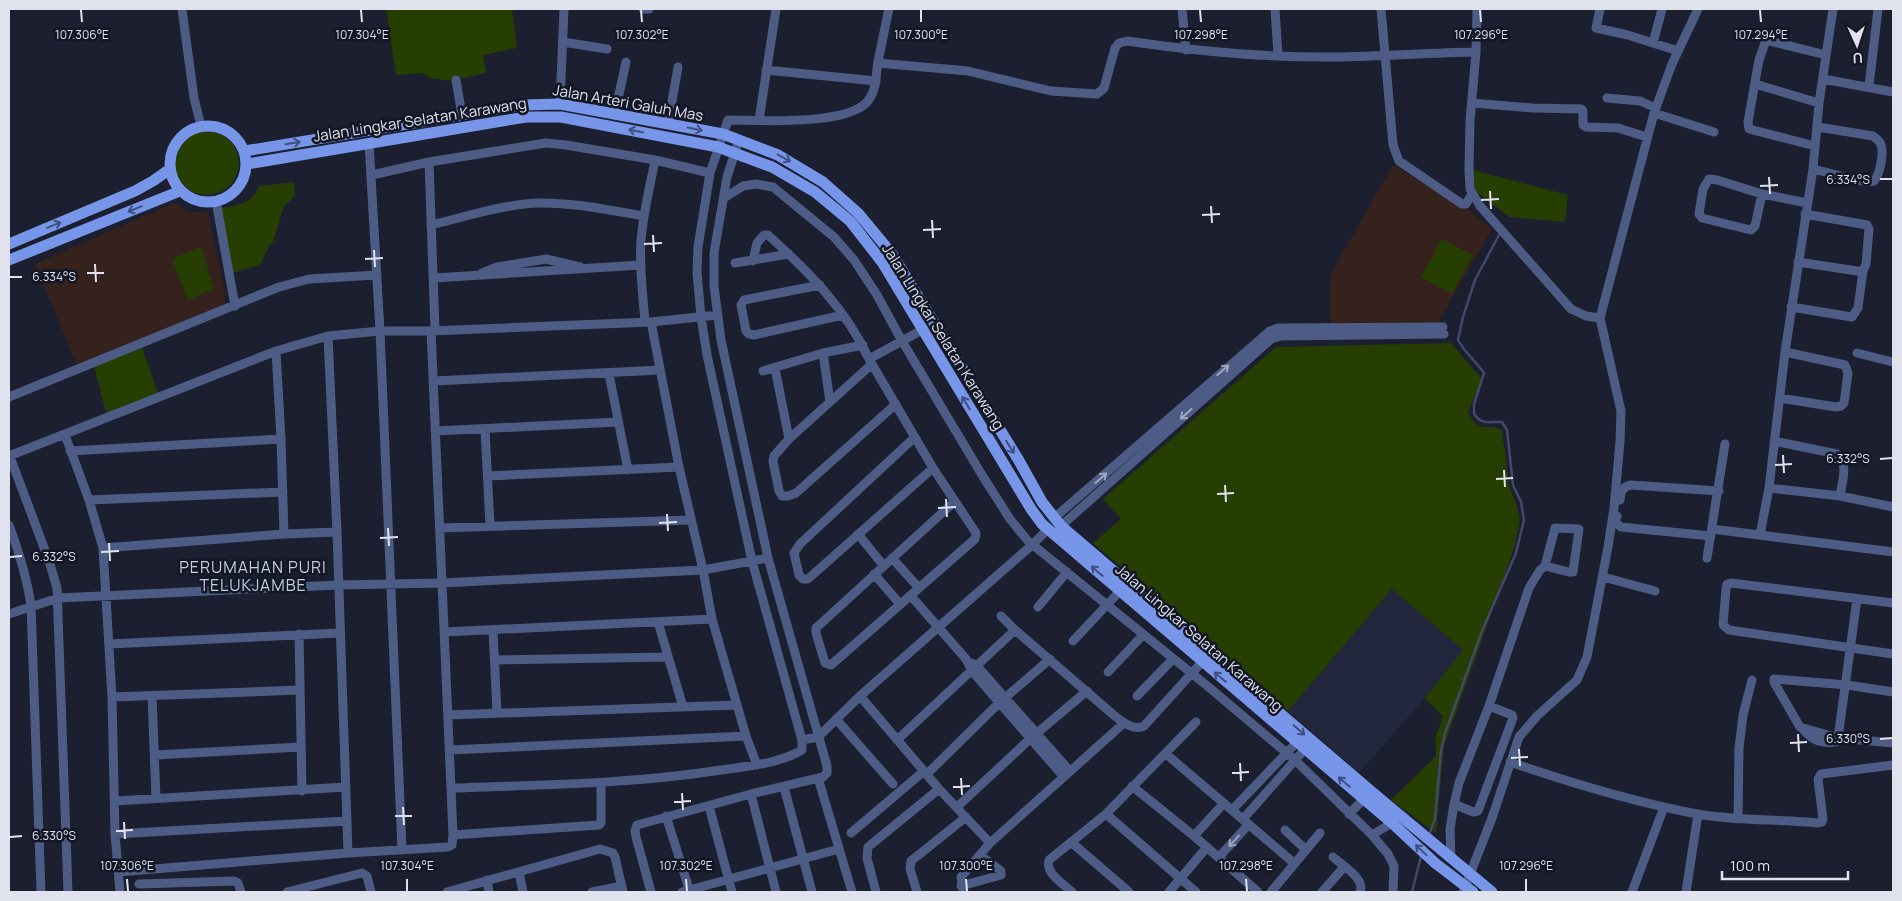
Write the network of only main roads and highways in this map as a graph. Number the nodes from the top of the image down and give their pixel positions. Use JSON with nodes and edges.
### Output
{"nodes":[{"id":1,"x":738,"y":140,"type":"joint"},
{"id":2,"x":245,"y":151,"type":"junction"},
{"id":3,"x":247,"y":164,"type":"junction"},
{"id":4,"x":170,"y":169,"type":"junction"},
{"id":5,"x":180,"y":191,"type":"junction"},
{"id":6,"x":10,"y":241,"type":"edge"},
{"id":7,"x":9,"y":260,"type":"edge"},
{"id":8,"x":959,"y":364,"type":"junction"},
{"id":9,"x":947,"y":371,"type":"junction"},
{"id":10,"x":1410,"y":832,"type":"junction"},
{"id":11,"x":1467,"y":890,"type":"edge"},
{"id":12,"x":1492,"y":892,"type":"edge"}],
"edges":[{"from":2,"to":1,"type":"main road","name":"Jalan Arteri Galuh Mas","one_way":true},
{"from":1,"to":8,"type":"main road","name":"Jalan Lingkar Selatan Karawang","one_way":true},
{"from":2,"to":3,"type":"main road"},
{"from":2,"to":4,"type":"main road"},
{"from":3,"to":5,"type":"main road"},
{"from":9,"to":3,"type":"main road","name":"Jalan Lingkar Selatan Karawang","one_way":true},
{"from":4,"to":5,"type":"main road"},
{"from":6,"to":4,"type":"main road","one_way":true},
{"from":5,"to":7,"type":"main road","one_way":true},
{"from":8,"to":9,"type":"main road"},
{"from":8,"to":10,"type":"main road","name":"Jalan Lingkar Selatan Karawang","one_way":true},
{"from":10,"to":9,"type":"main road","name":"Jalan Lingkar Selatan Karawang","one_way":true},
{"from":11,"to":10,"type":"main road","name":"Jalan Lingkar Selatan Karawang","one_way":true},
{"from":10,"to":12,"type":"main road","name":"Jalan Lingkar Selatan Karawang"}]}
